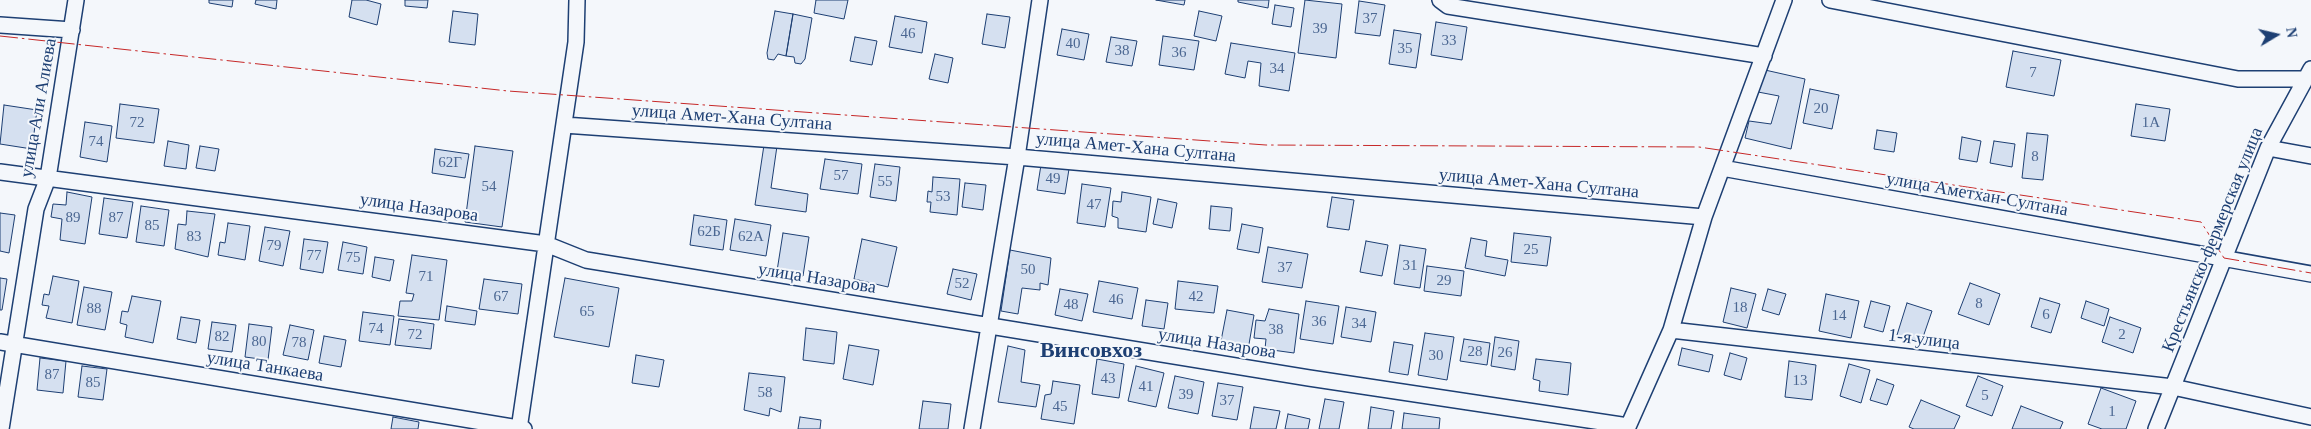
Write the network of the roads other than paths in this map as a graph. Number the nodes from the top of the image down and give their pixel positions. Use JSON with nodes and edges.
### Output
{"nodes":[{"id":1,"x":76,"y":0,"type":"edge"},
{"id":2,"x":577,"y":0,"type":"edge"},
{"id":3,"x":1040,"y":0,"type":"edge"},
{"id":4,"x":1440,"y":0,"type":"edge"},
{"id":5,"x":1784,"y":0,"type":"edge"},
{"id":6,"x":1830,"y":0,"type":"edge"},
{"id":7,"x":0,"y":25,"type":"edge"},
{"id":8,"x":72,"y":30,"type":"junction"},
{"id":9,"x":1764,"y":56,"type":"junction"},
{"id":10,"x":2308,"y":74,"type":"edge"},
{"id":11,"x":564,"y":125,"type":"junction"},
{"id":12,"x":2268,"y":148,"type":"junction"},
{"id":13,"x":2311,"y":156,"type":"edge"},
{"id":14,"x":1017,"y":157,"type":"junction"},
{"id":15,"x":1722,"y":168,"type":"junction"},
{"id":16,"x":0,"y":172,"type":"edge"},
{"id":17,"x":48,"y":178,"type":"junction"},
{"id":18,"x":1704,"y":217,"type":"junction"},
{"id":19,"x":546,"y":244,"type":"junction"},
{"id":20,"x":2224,"y":258,"type":"junction"},
{"id":21,"x":2311,"y":274,"type":"edge"},
{"id":22,"x":988,"y":325,"type":"junction"},
{"id":23,"x":1671,"y":330,"type":"junction"},
{"id":24,"x":0,"y":342,"type":"edge"},
{"id":25,"x":16,"y":344,"type":"junction"},
{"id":26,"x":2173,"y":387,"type":"junction"},
{"id":27,"x":2311,"y":417,"type":"edge"},
{"id":28,"x":1628,"y":427,"type":"edge"},
{"id":29,"x":1,"y":429,"type":"edge"},
{"id":30,"x":521,"y":429,"type":"edge"},
{"id":31,"x":972,"y":429,"type":"edge"},
{"id":32,"x":2156,"y":429,"type":"edge"}],
"edges":[{"from":1,"to":8,"type":"street","name":"улица Али Алиева"},
{"from":2,"to":11,"type":"street"},
{"from":3,"to":14,"type":"street"},
{"from":4,"to":9,"type":"street"},
{"from":5,"to":9,"type":"street"},
{"from":6,"to":10,"type":"street"},
{"from":7,"to":8,"type":"street"},
{"from":8,"to":17,"type":"street","name":"улица Али Алиева"},
{"from":9,"to":15,"type":"street"},
{"from":10,"to":12,"type":"street","name":"Крестьянско-фермерская улица"},
{"from":11,"to":14,"type":"street","name":"улица Амет-Хана Султана"},
{"from":11,"to":19,"type":"street"},
{"from":12,"to":13,"type":"street"},
{"from":12,"to":20,"type":"street","name":"Крестьянско-фермерская улица"},
{"from":14,"to":18,"type":"street","name":"улица Амет-Хана Султана"},
{"from":14,"to":22,"type":"street"},
{"from":15,"to":18,"type":"street"},
{"from":15,"to":20,"type":"street","name":"улица Аметхан-Султана"},
{"from":16,"to":17,"type":"street","name":"улица Назарова"},
{"from":17,"to":19,"type":"street","name":"улица Назарова"},
{"from":17,"to":25,"type":"street","name":"улица Али Алиева"},
{"from":18,"to":23,"type":"street"},
{"from":19,"to":22,"type":"street","name":"улица Назарова"},
{"from":19,"to":30,"type":"street"},
{"from":20,"to":21,"type":"street","name":"улица Аметхан-Султана"},
{"from":20,"to":26,"type":"street","name":"Крестьянско-фермерская улица"},
{"from":22,"to":28,"type":"street","name":"улица Назарова"},
{"from":22,"to":31,"type":"street"},
{"from":23,"to":26,"type":"street","name":"1-я улица"},
{"from":23,"to":28,"type":"street"},
{"from":24,"to":25,"type":"street","name":"улица Танкаева"},
{"from":25,"to":29,"type":"street","name":"улица Али Алиева"},
{"from":25,"to":30,"type":"street","name":"улица Танкаева"},
{"from":26,"to":27,"type":"street","name":"1-я улица"},
{"from":26,"to":32,"type":"street","name":"Крестьянско-фермерская улица"}]}
